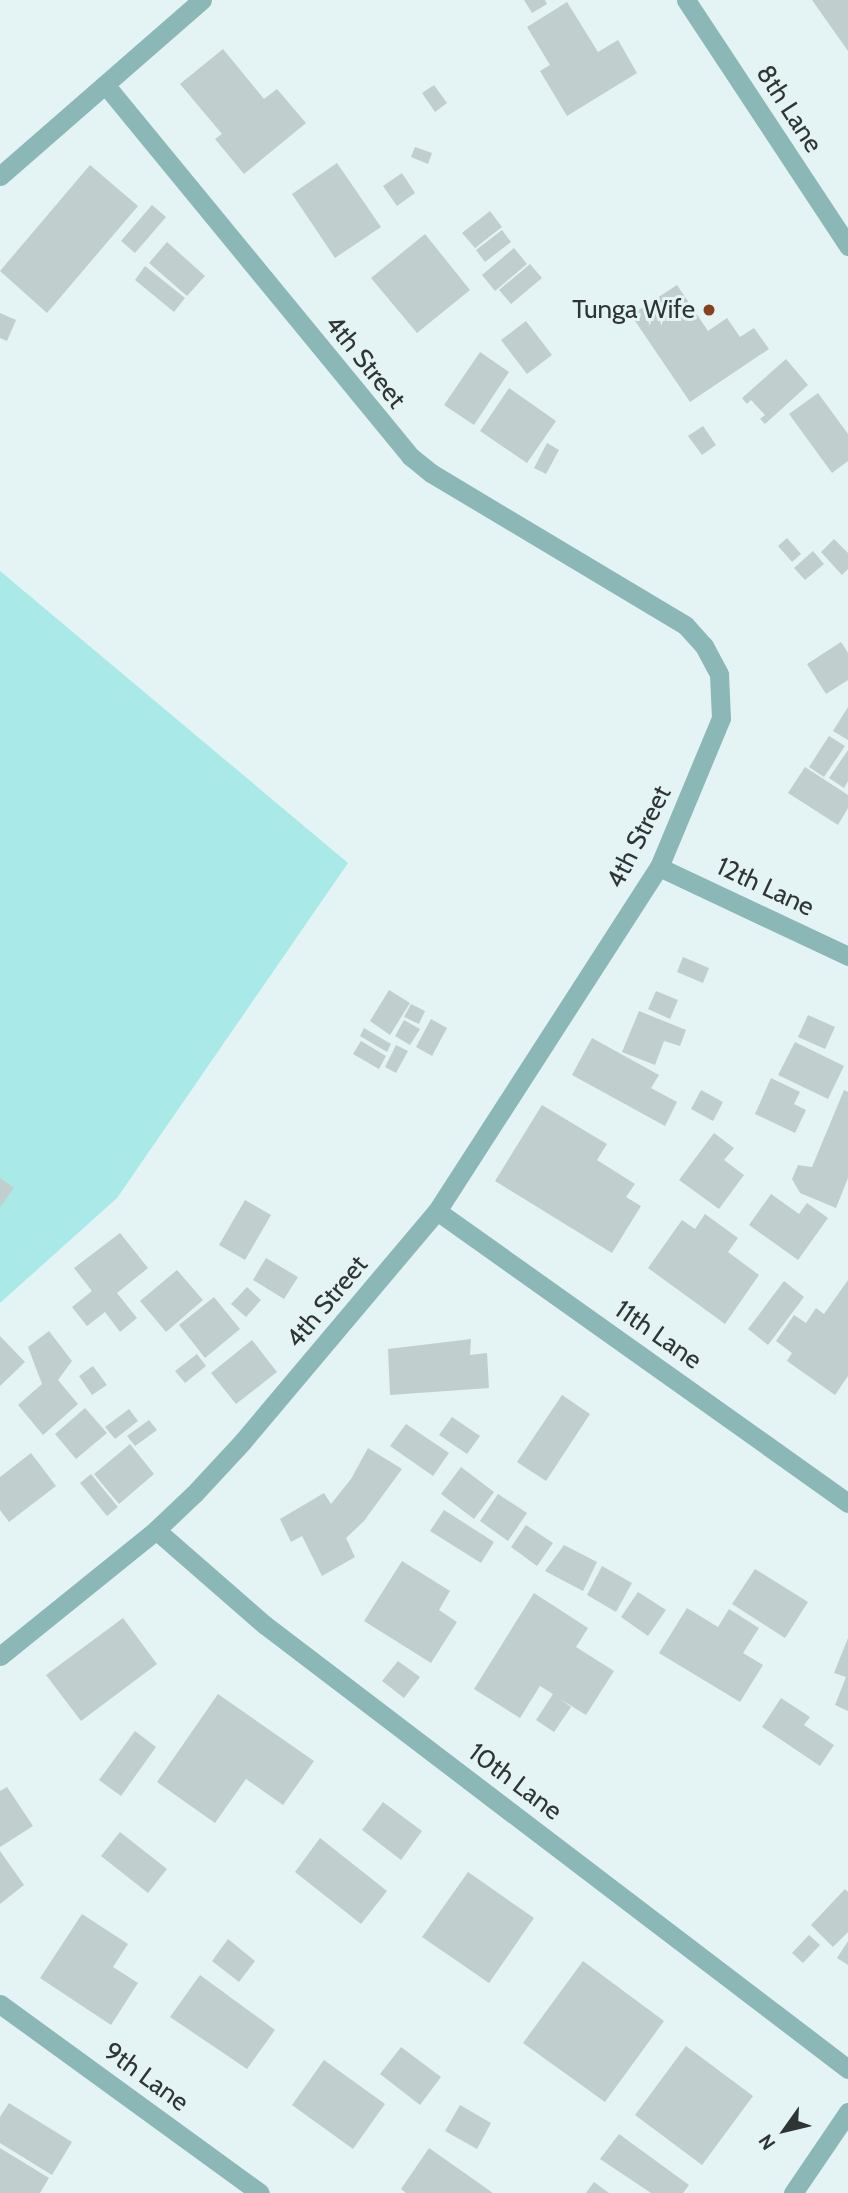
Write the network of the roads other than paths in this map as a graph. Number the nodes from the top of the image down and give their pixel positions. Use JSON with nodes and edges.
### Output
{"nodes":[{"id":1,"x":202,"y":0,"type":"edge"},
{"id":2,"x":686,"y":0,"type":"edge"},
{"id":3,"x":105,"y":84,"type":"junction"},
{"id":4,"x":0,"y":176,"type":"edge"},
{"id":5,"x":848,"y":246,"type":"edge"},
{"id":6,"x":659,"y":867,"type":"junction"},
{"id":7,"x":848,"y":956,"type":"edge"},
{"id":8,"x":437,"y":1211,"type":"junction"},
{"id":9,"x":848,"y":1503,"type":"edge"},
{"id":10,"x":156,"y":1530,"type":"junction"},
{"id":11,"x":0,"y":1656,"type":"edge"},
{"id":12,"x":0,"y":2004,"type":"edge"},
{"id":13,"x":848,"y":2069,"type":"edge"},
{"id":14,"x":848,"y":2112,"type":"edge"},
{"id":15,"x":260,"y":2193,"type":"edge"},
{"id":16,"x":793,"y":2193,"type":"edge"}],
"edges":[{"from":1,"to":3,"type":"street"},
{"from":2,"to":5,"type":"street","name":"8th Lane"},
{"from":3,"to":4,"type":"street"},
{"from":3,"to":6,"type":"street","name":"4th Street"},
{"from":6,"to":7,"type":"street","name":"12th Lane"},
{"from":6,"to":8,"type":"street","name":"4th Street"},
{"from":8,"to":9,"type":"street","name":"11th Lane"},
{"from":8,"to":10,"type":"street","name":"4th Street"},
{"from":10,"to":11,"type":"street","name":"4th Street"},
{"from":10,"to":13,"type":"street","name":"10th Lane"},
{"from":12,"to":15,"type":"street","name":"9th Lane"},
{"from":14,"to":16,"type":"street"}]}
